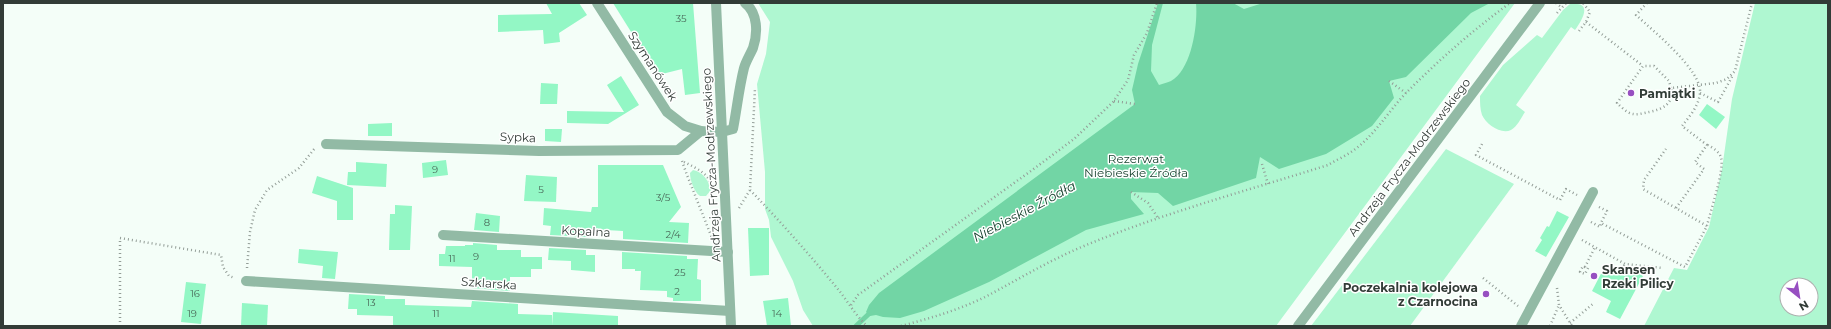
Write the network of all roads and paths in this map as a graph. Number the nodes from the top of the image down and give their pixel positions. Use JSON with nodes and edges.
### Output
{"nodes":[{"id":1,"x":597,"y":3,"type":"edge"},
{"id":2,"x":716,"y":3,"type":"edge"},
{"id":3,"x":745,"y":3,"type":"edge"},
{"id":4,"x":1157,"y":3,"type":"edge"},
{"id":5,"x":1510,"y":3,"type":"edge"},
{"id":6,"x":1540,"y":3,"type":"edge"},
{"id":7,"x":1556,"y":3,"type":"edge"},
{"id":8,"x":1566,"y":3,"type":"edge"},
{"id":9,"x":1583,"y":3,"type":"edge"},
{"id":10,"x":1646,"y":3,"type":"edge"},
{"id":11,"x":1752,"y":3,"type":"edge"},
{"id":12,"x":1561,"y":7,"type":"junction"},
{"id":13,"x":1557,"y":13,"type":"dead end"},
{"id":14,"x":1586,"y":22,"type":"junction"},
{"id":15,"x":1579,"y":31,"type":"dead end"},
{"id":16,"x":1643,"y":66,"type":"junction"},
{"id":17,"x":1735,"y":71,"type":"junction"},
{"id":18,"x":1389,"y":81,"type":"dead end"},
{"id":19,"x":755,"y":83,"type":"dead end"},
{"id":20,"x":1699,"y":85,"type":"junction"},
{"id":21,"x":1671,"y":88,"type":"junction"},
{"id":22,"x":1406,"y":93,"type":"junction"},
{"id":23,"x":1700,"y":93,"type":"junction"},
{"id":24,"x":1114,"y":101,"type":"junction"},
{"id":25,"x":1135,"y":104,"type":"dead end"},
{"id":26,"x":701,"y":131,"type":"junction"},
{"id":27,"x":722,"y":132,"type":"junction"},
{"id":28,"x":326,"y":144,"type":"joint"},
{"id":29,"x":1482,"y":144,"type":"dead end"},
{"id":30,"x":1708,"y":145,"type":"junction"},
{"id":31,"x":1666,"y":149,"type":"dead end"},
{"id":32,"x":678,"y":150,"type":"junction"},
{"id":33,"x":683,"y":162,"type":"junction"},
{"id":34,"x":1262,"y":164,"type":"dead end"},
{"id":35,"x":1268,"y":184,"type":"junction"},
{"id":36,"x":711,"y":186,"type":"dead end"},
{"id":37,"x":750,"y":190,"type":"junction"},
{"id":38,"x":1131,"y":192,"type":"dead end"},
{"id":39,"x":1592,"y":200,"type":"junction"},
{"id":40,"x":1599,"y":206,"type":"junction"},
{"id":41,"x":1676,"y":208,"type":"junction"},
{"id":42,"x":736,"y":215,"type":"dead end"},
{"id":43,"x":1592,"y":215,"type":"dead end"},
{"id":44,"x":1158,"y":218,"type":"junction"},
{"id":45,"x":1601,"y":223,"type":"junction"},
{"id":46,"x":1707,"y":226,"type":"junction"},
{"id":47,"x":1571,"y":234,"type":"junction"},
{"id":48,"x":443,"y":235,"type":"dead end"},
{"id":49,"x":1595,"y":247,"type":"junction"},
{"id":50,"x":717,"y":252,"type":"junction"},
{"id":51,"x":728,"y":252,"type":"junction"},
{"id":52,"x":1625,"y":264,"type":"junction"},
{"id":53,"x":1554,"y":266,"type":"junction"},
{"id":54,"x":1585,"y":267,"type":"dead end"},
{"id":55,"x":1663,"y":268,"type":"dead end"},
{"id":56,"x":1620,"y":273,"type":"dead end"},
{"id":57,"x":1483,"y":278,"type":"dead end"},
{"id":58,"x":246,"y":281,"type":"junction"},
{"id":59,"x":1594,"y":303,"type":"dead end"},
{"id":60,"x":851,"y":305,"type":"junction"},
{"id":61,"x":1559,"y":305,"type":"junction"},
{"id":62,"x":730,"y":311,"type":"junction"},
{"id":63,"x":1527,"y":314,"type":"junction"},
{"id":64,"x":1571,"y":324,"type":"edge"},
{"id":65,"x":120,"y":326,"type":"edge"},
{"id":66,"x":731,"y":326,"type":"edge"},
{"id":67,"x":867,"y":326,"type":"edge"},
{"id":68,"x":901,"y":326,"type":"edge"},
{"id":69,"x":1298,"y":326,"type":"edge"},
{"id":70,"x":1520,"y":326,"type":"edge"},
{"id":71,"x":1550,"y":326,"type":"edge"}],
"edges":[{"from":1,"to":26,"type":"street","name":"Szymanówek"},
{"from":2,"to":27,"type":"street","name":"Andrzeja Frycza-Modrzewskiego"},
{"from":3,"to":27,"type":"street"},
{"from":4,"to":24,"type":"path"},
{"from":5,"to":22,"type":"path"},
{"from":6,"to":69,"type":"street","name":"Andrzeja Frycza-Modrzewskiego"},
{"from":7,"to":12,"type":"path"},
{"from":8,"to":12,"type":"path"},
{"from":9,"to":14,"type":"path"},
{"from":10,"to":20,"type":"path"},
{"from":11,"to":17,"type":"path"},
{"from":12,"to":13,"type":"path"},
{"from":14,"to":15,"type":"path"},
{"from":14,"to":16,"type":"path"},
{"from":16,"to":21,"type":"path"},
{"from":16,"to":21,"type":"path"},
{"from":17,"to":20,"type":"path"},
{"from":17,"to":23,"type":"path"},
{"from":18,"to":22,"type":"path"},
{"from":19,"to":37,"type":"path"},
{"from":20,"to":21,"type":"path"},
{"from":20,"to":23,"type":"path"},
{"from":22,"to":35,"type":"path"},
{"from":23,"to":30,"type":"path"},
{"from":24,"to":25,"type":"path"},
{"from":24,"to":60,"type":"path"},
{"from":26,"to":27,"type":"street","name":"Szymanówek"},
{"from":26,"to":32,"type":"street"},
{"from":27,"to":51,"type":"street","name":"Andrzeja Frycza-Modrzewskiego"},
{"from":28,"to":32,"type":"street","name":"Sypka"},
{"from":28,"to":58,"type":"path"},
{"from":29,"to":39,"type":"path"},
{"from":30,"to":41,"type":"path"},
{"from":30,"to":46,"type":"path"},
{"from":31,"to":41,"type":"path"},
{"from":32,"to":33,"type":"path"},
{"from":33,"to":36,"type":"path"},
{"from":33,"to":50,"type":"path"},
{"from":34,"to":35,"type":"path"},
{"from":35,"to":44,"type":"path"},
{"from":37,"to":42,"type":"path"},
{"from":37,"to":60,"type":"path"},
{"from":38,"to":44,"type":"path"},
{"from":39,"to":40,"type":"path"},
{"from":39,"to":40,"type":"path"},
{"from":39,"to":47,"type":"street"},
{"from":40,"to":45,"type":"path"},
{"from":41,"to":46,"type":"path"},
{"from":43,"to":45,"type":"path"},
{"from":44,"to":68,"type":"path"},
{"from":45,"to":46,"type":"path"},
{"from":47,"to":49,"type":"path"},
{"from":47,"to":53,"type":"street"},
{"from":48,"to":50,"type":"street","name":"Kopalna"},
{"from":49,"to":52,"type":"path"},
{"from":49,"to":54,"type":"path"},
{"from":50,"to":51,"type":"street","name":"Kopalna"},
{"from":51,"to":62,"type":"street","name":"Andrzeja Frycza-Modrzewskiego"},
{"from":52,"to":55,"type":"path"},
{"from":52,"to":56,"type":"path"},
{"from":53,"to":61,"type":"path"},
{"from":53,"to":63,"type":"street"},
{"from":57,"to":63,"type":"path"},
{"from":58,"to":62,"type":"street","name":"Szklarska"},
{"from":58,"to":65,"type":"path"},
{"from":59,"to":64,"type":"path"},
{"from":60,"to":67,"type":"path"},
{"from":61,"to":64,"type":"path"},
{"from":61,"to":71,"type":"path"},
{"from":62,"to":66,"type":"street","name":"Andrzeja Frycza-Modrzewskiego"},
{"from":63,"to":70,"type":"street"}]}
